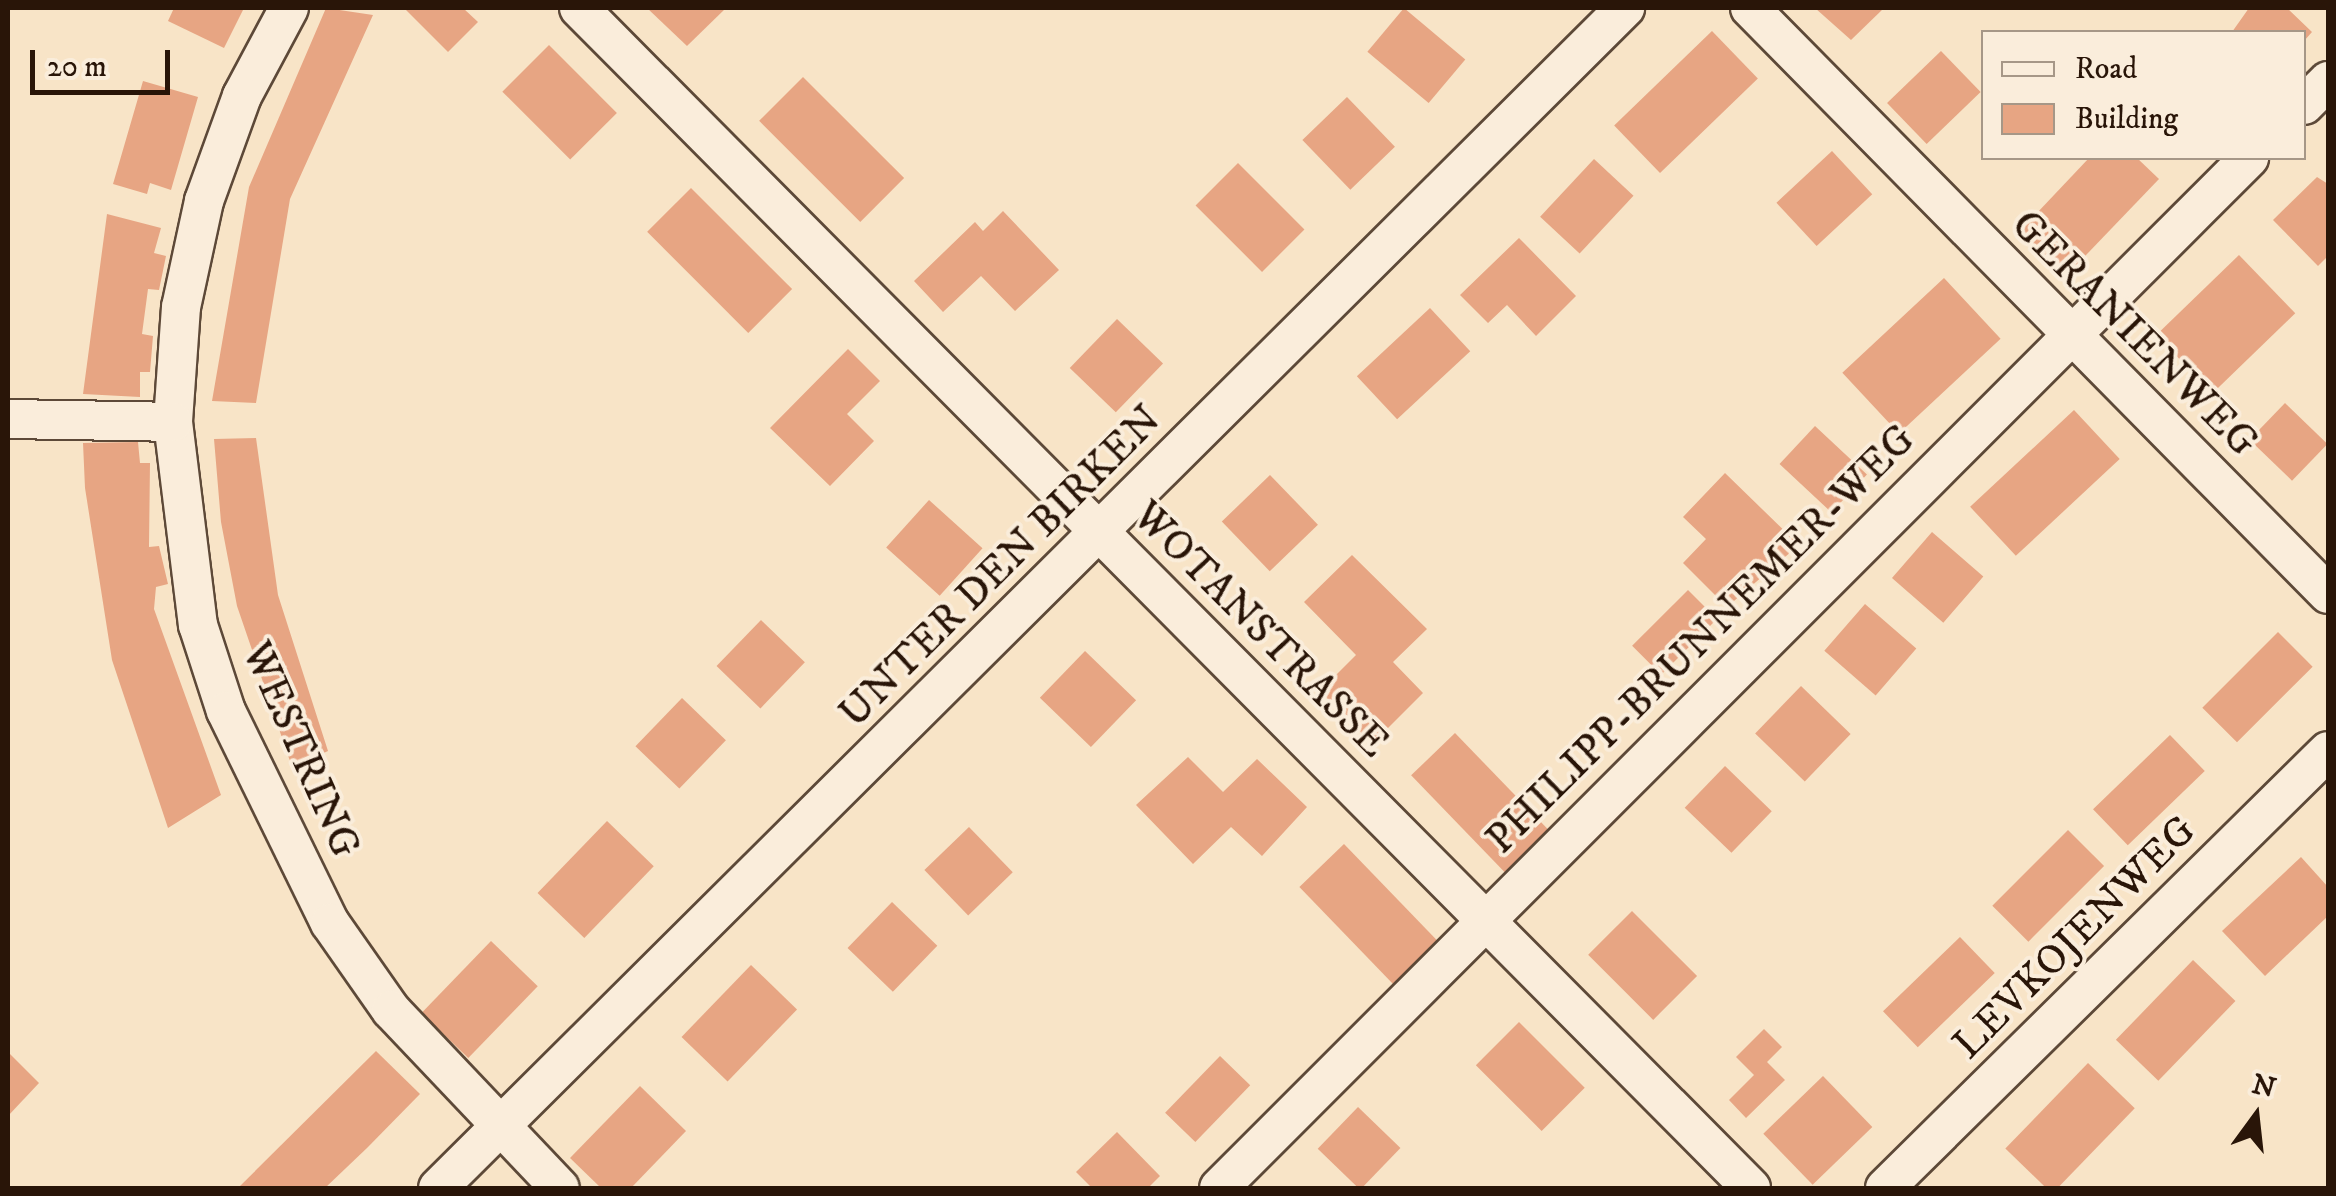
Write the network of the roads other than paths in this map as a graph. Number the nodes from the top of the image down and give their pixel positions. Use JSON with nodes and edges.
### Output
{"nodes":[{"id":1,"x":289,"y":8,"type":"edge"},
{"id":2,"x":579,"y":8,"type":"edge"},
{"id":3,"x":1625,"y":8,"type":"edge"},
{"id":4,"x":1750,"y":8,"type":"edge"},
{"id":5,"x":2328,"y":81,"type":"edge"},
{"id":6,"x":2306,"y":103,"type":"edge"},
{"id":7,"x":2247,"y":160,"type":"edge"},
{"id":8,"x":2069,"y":332,"type":"junction"},
{"id":9,"x":8,"y":419,"type":"edge"},
{"id":10,"x":173,"y":422,"type":"junction"},
{"id":11,"x":1100,"y":533,"type":"junction"},
{"id":12,"x":2328,"y":594,"type":"edge"},
{"id":13,"x":2328,"y":751,"type":"edge"},
{"id":14,"x":1486,"y":922,"type":"junction"},
{"id":15,"x":499,"y":1126,"type":"junction"},
{"id":16,"x":438,"y":1188,"type":"edge"},
{"id":17,"x":560,"y":1188,"type":"edge"},
{"id":18,"x":1219,"y":1188,"type":"edge"},
{"id":19,"x":1751,"y":1188,"type":"edge"},
{"id":20,"x":1885,"y":1188,"type":"edge"}],
"edges":[{"from":1,"to":10,"type":"street","name":"WESTRING"},
{"from":2,"to":11,"type":"street","name":"WOTANSTRASSE"},
{"from":3,"to":11,"type":"street","name":"UNTER DEN BIRKEN"},
{"from":4,"to":8,"type":"street","name":"GERANIENWEG"},
{"from":5,"to":6,"type":"street"},
{"from":7,"to":8,"type":"street","name":"PHILIPP-BRUNNEMER-WEG"},
{"from":8,"to":12,"type":"street","name":"GERANIENWEG"},
{"from":8,"to":14,"type":"street","name":"PHILIPP-BRUNNEMER-WEG"},
{"from":9,"to":10,"type":"street"},
{"from":10,"to":15,"type":"street","name":"WESTRING"},
{"from":11,"to":14,"type":"street","name":"WOTANSTRASSE"},
{"from":11,"to":15,"type":"street","name":"UNTER DEN BIRKEN"},
{"from":13,"to":20,"type":"street","name":"LEVKOJENWEG"},
{"from":14,"to":18,"type":"street","name":"PHILIPP-BRUNNEMER-WEG"},
{"from":14,"to":19,"type":"street","name":"WOTANSTRASSE"},
{"from":15,"to":16,"type":"street","name":"UNTER DEN BIRKEN"},
{"from":15,"to":17,"type":"street","name":"WESTRING"}]}
